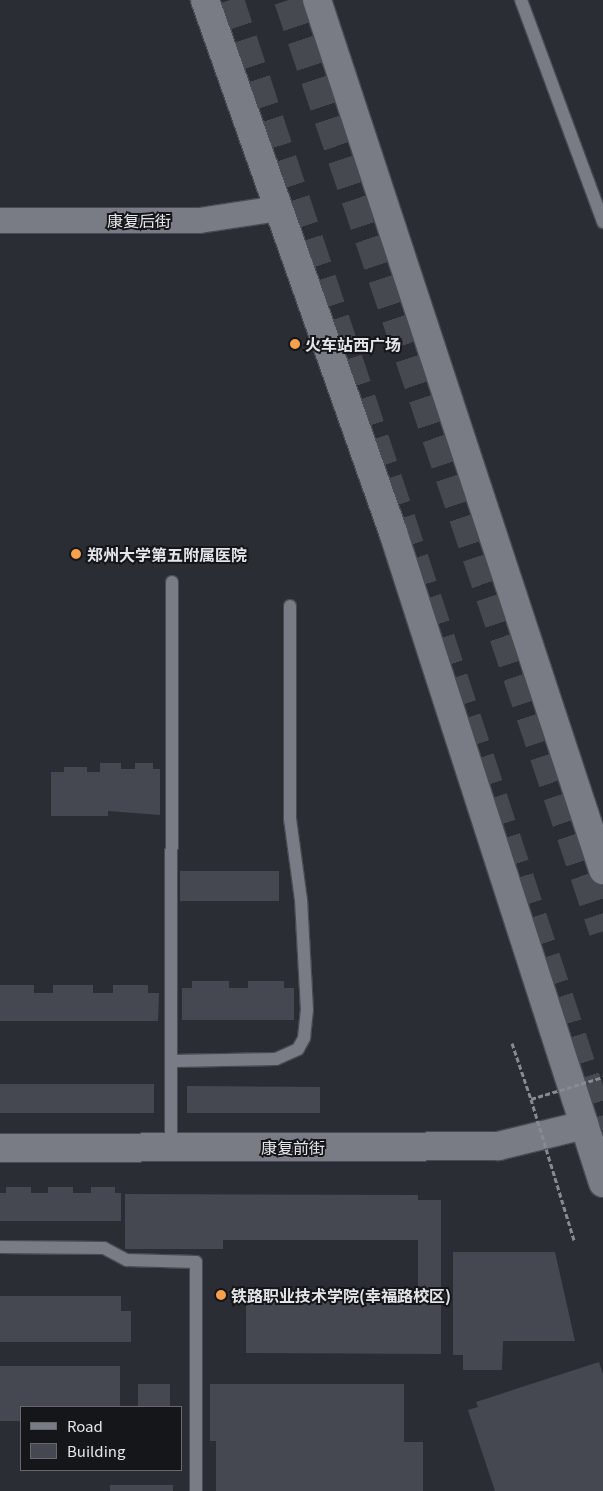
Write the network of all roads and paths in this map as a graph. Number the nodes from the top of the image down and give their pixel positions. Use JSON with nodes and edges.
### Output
{"nodes":[{"id":1,"x":198,"y":0,"type":"edge"},
{"id":2,"x":205,"y":0,"type":"edge"},
{"id":3,"x":317,"y":0,"type":"edge"},
{"id":4,"x":329,"y":0,"type":"edge"},
{"id":5,"x":521,"y":0,"type":"edge"},
{"id":6,"x":228,"y":65,"type":"junction"},
{"id":7,"x":344,"y":76,"type":"junction"},
{"id":8,"x":600,"y":203,"type":"edge"},
{"id":9,"x":277,"y":208,"type":"junction"},
{"id":10,"x":0,"y":220,"type":"edge"},
{"id":11,"x":603,"y":222,"type":"edge"},
{"id":12,"x":172,"y":582,"type":"dead end"},
{"id":13,"x":290,"y":606,"type":"dead end"},
{"id":14,"x":602,"y":855,"type":"edge"},
{"id":15,"x":512,"y":1043,"type":"dead end"},
{"id":16,"x":172,"y":1061,"type":"junction"},
{"id":17,"x":603,"y":1077,"type":"edge"},
{"id":18,"x":531,"y":1099,"type":"junction"},
{"id":19,"x":584,"y":1125,"type":"junction"},
{"id":20,"x":171,"y":1147,"type":"junction"},
{"id":21,"x":0,"y":1148,"type":"edge"},
{"id":22,"x":603,"y":1183,"type":"edge"},
{"id":23,"x":574,"y":1240,"type":"dead end"},
{"id":24,"x":0,"y":1247,"type":"edge"},
{"id":25,"x":196,"y":1491,"type":"edge"}],
"edges":[{"from":1,"to":6,"type":"street"},
{"from":2,"to":6,"type":"main road"},
{"from":3,"to":7,"type":"main road"},
{"from":4,"to":7,"type":"street"},
{"from":5,"to":8,"type":"lane"},
{"from":6,"to":9,"type":"main road"},
{"from":7,"to":14,"type":"main road"},
{"from":8,"to":11,"type":"lane"},
{"from":9,"to":10,"type":"street","name":"康复后街"},
{"from":9,"to":19,"type":"main road"},
{"from":12,"to":16,"type":"lane"},
{"from":13,"to":16,"type":"lane"},
{"from":15,"to":18,"type":"path"},
{"from":16,"to":20,"type":"lane"},
{"from":17,"to":18,"type":"path","bridge":true},
{"from":18,"to":23,"type":"path","bridge":true},
{"from":19,"to":20,"type":"main road","name":"康复前街"},
{"from":19,"to":22,"type":"main road"},
{"from":20,"to":21,"type":"main road","name":"康复前街"},
{"from":24,"to":25,"type":"lane"}]}
